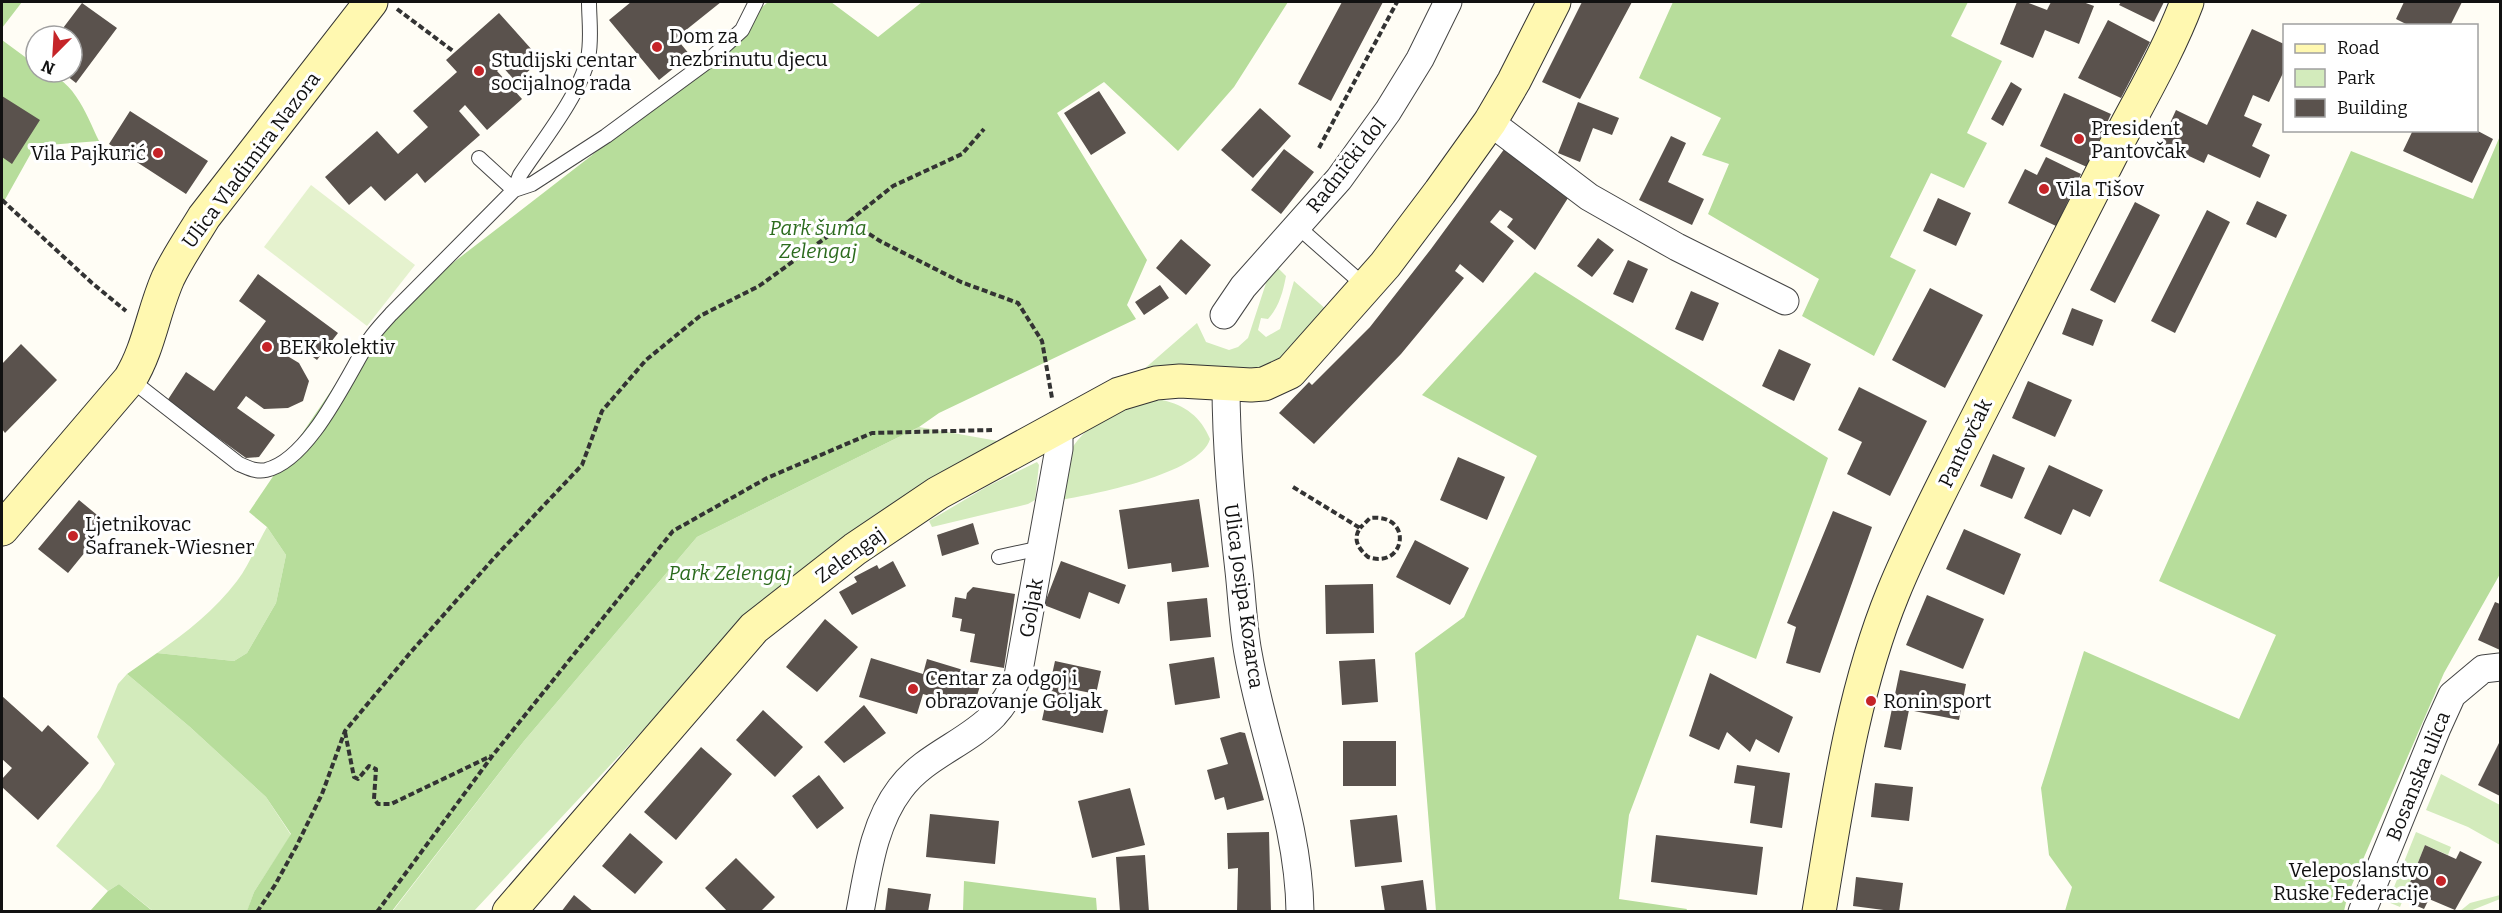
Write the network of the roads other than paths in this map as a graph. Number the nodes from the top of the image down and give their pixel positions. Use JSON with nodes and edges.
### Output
{"nodes":[{"id":1,"x":589,"y":2,"type":"edge"},
{"id":2,"x":756,"y":2,"type":"edge"},
{"id":3,"x":1448,"y":2,"type":"edge"},
{"id":4,"x":1554,"y":2,"type":"edge"},
{"id":5,"x":2187,"y":2,"type":"edge"},
{"id":6,"x":383,"y":5,"type":"edge"},
{"id":7,"x":1490,"y":122,"type":"junction"},
{"id":8,"x":478,"y":158,"type":"dead end"},
{"id":9,"x":514,"y":190,"type":"junction"},
{"id":10,"x":1298,"y":227,"type":"junction"},
{"id":11,"x":1366,"y":286,"type":"junction"},
{"id":12,"x":1785,"y":301,"type":"dead end"},
{"id":13,"x":1224,"y":315,"type":"dead end"},
{"id":14,"x":130,"y":379,"type":"junction"},
{"id":15,"x":1227,"y":384,"type":"junction"},
{"id":16,"x":1056,"y":416,"type":"junction"},
{"id":17,"x":2,"y":529,"type":"edge"},
{"id":18,"x":1041,"y":548,"type":"junction"},
{"id":19,"x":999,"y":557,"type":"dead end"},
{"id":20,"x":2500,"y":667,"type":"edge"},
{"id":21,"x":509,"y":912,"type":"edge"},
{"id":22,"x":860,"y":912,"type":"edge"},
{"id":23,"x":1300,"y":912,"type":"edge"},
{"id":24,"x":1819,"y":912,"type":"edge"},
{"id":25,"x":2362,"y":912,"type":"edge"}],
"edges":[{"from":1,"to":9,"type":"lane"},
{"from":2,"to":9,"type":"lane"},
{"from":3,"to":10,"type":"street","name":"Radnički dol"},
{"from":4,"to":7,"type":"street","name":"Zelengaj"},
{"from":5,"to":24,"type":"street","name":"Pantovčak"},
{"from":6,"to":14,"type":"street","name":"Ulica Vladimira Nazora"},
{"from":7,"to":11,"type":"street","name":"Zelengaj"},
{"from":7,"to":12,"type":"street"},
{"from":8,"to":9,"type":"lane"},
{"from":9,"to":14,"type":"lane"},
{"from":10,"to":11,"type":"lane"},
{"from":10,"to":13,"type":"street","name":"Radnički dol"},
{"from":11,"to":15,"type":"street","name":"Zelengaj"},
{"from":14,"to":17,"type":"street","name":"Ulica Vladimira Nazora"},
{"from":15,"to":16,"type":"street","name":"Zelengaj"},
{"from":15,"to":23,"type":"street","name":"Ulica Josipa Kozarca"},
{"from":16,"to":18,"type":"street","name":"Goljak"},
{"from":16,"to":21,"type":"street","name":"Zelengaj"},
{"from":18,"to":19,"type":"lane"},
{"from":18,"to":22,"type":"street","name":"Goljak"},
{"from":20,"to":25,"type":"street","name":"Bosanska ulica"}]}
